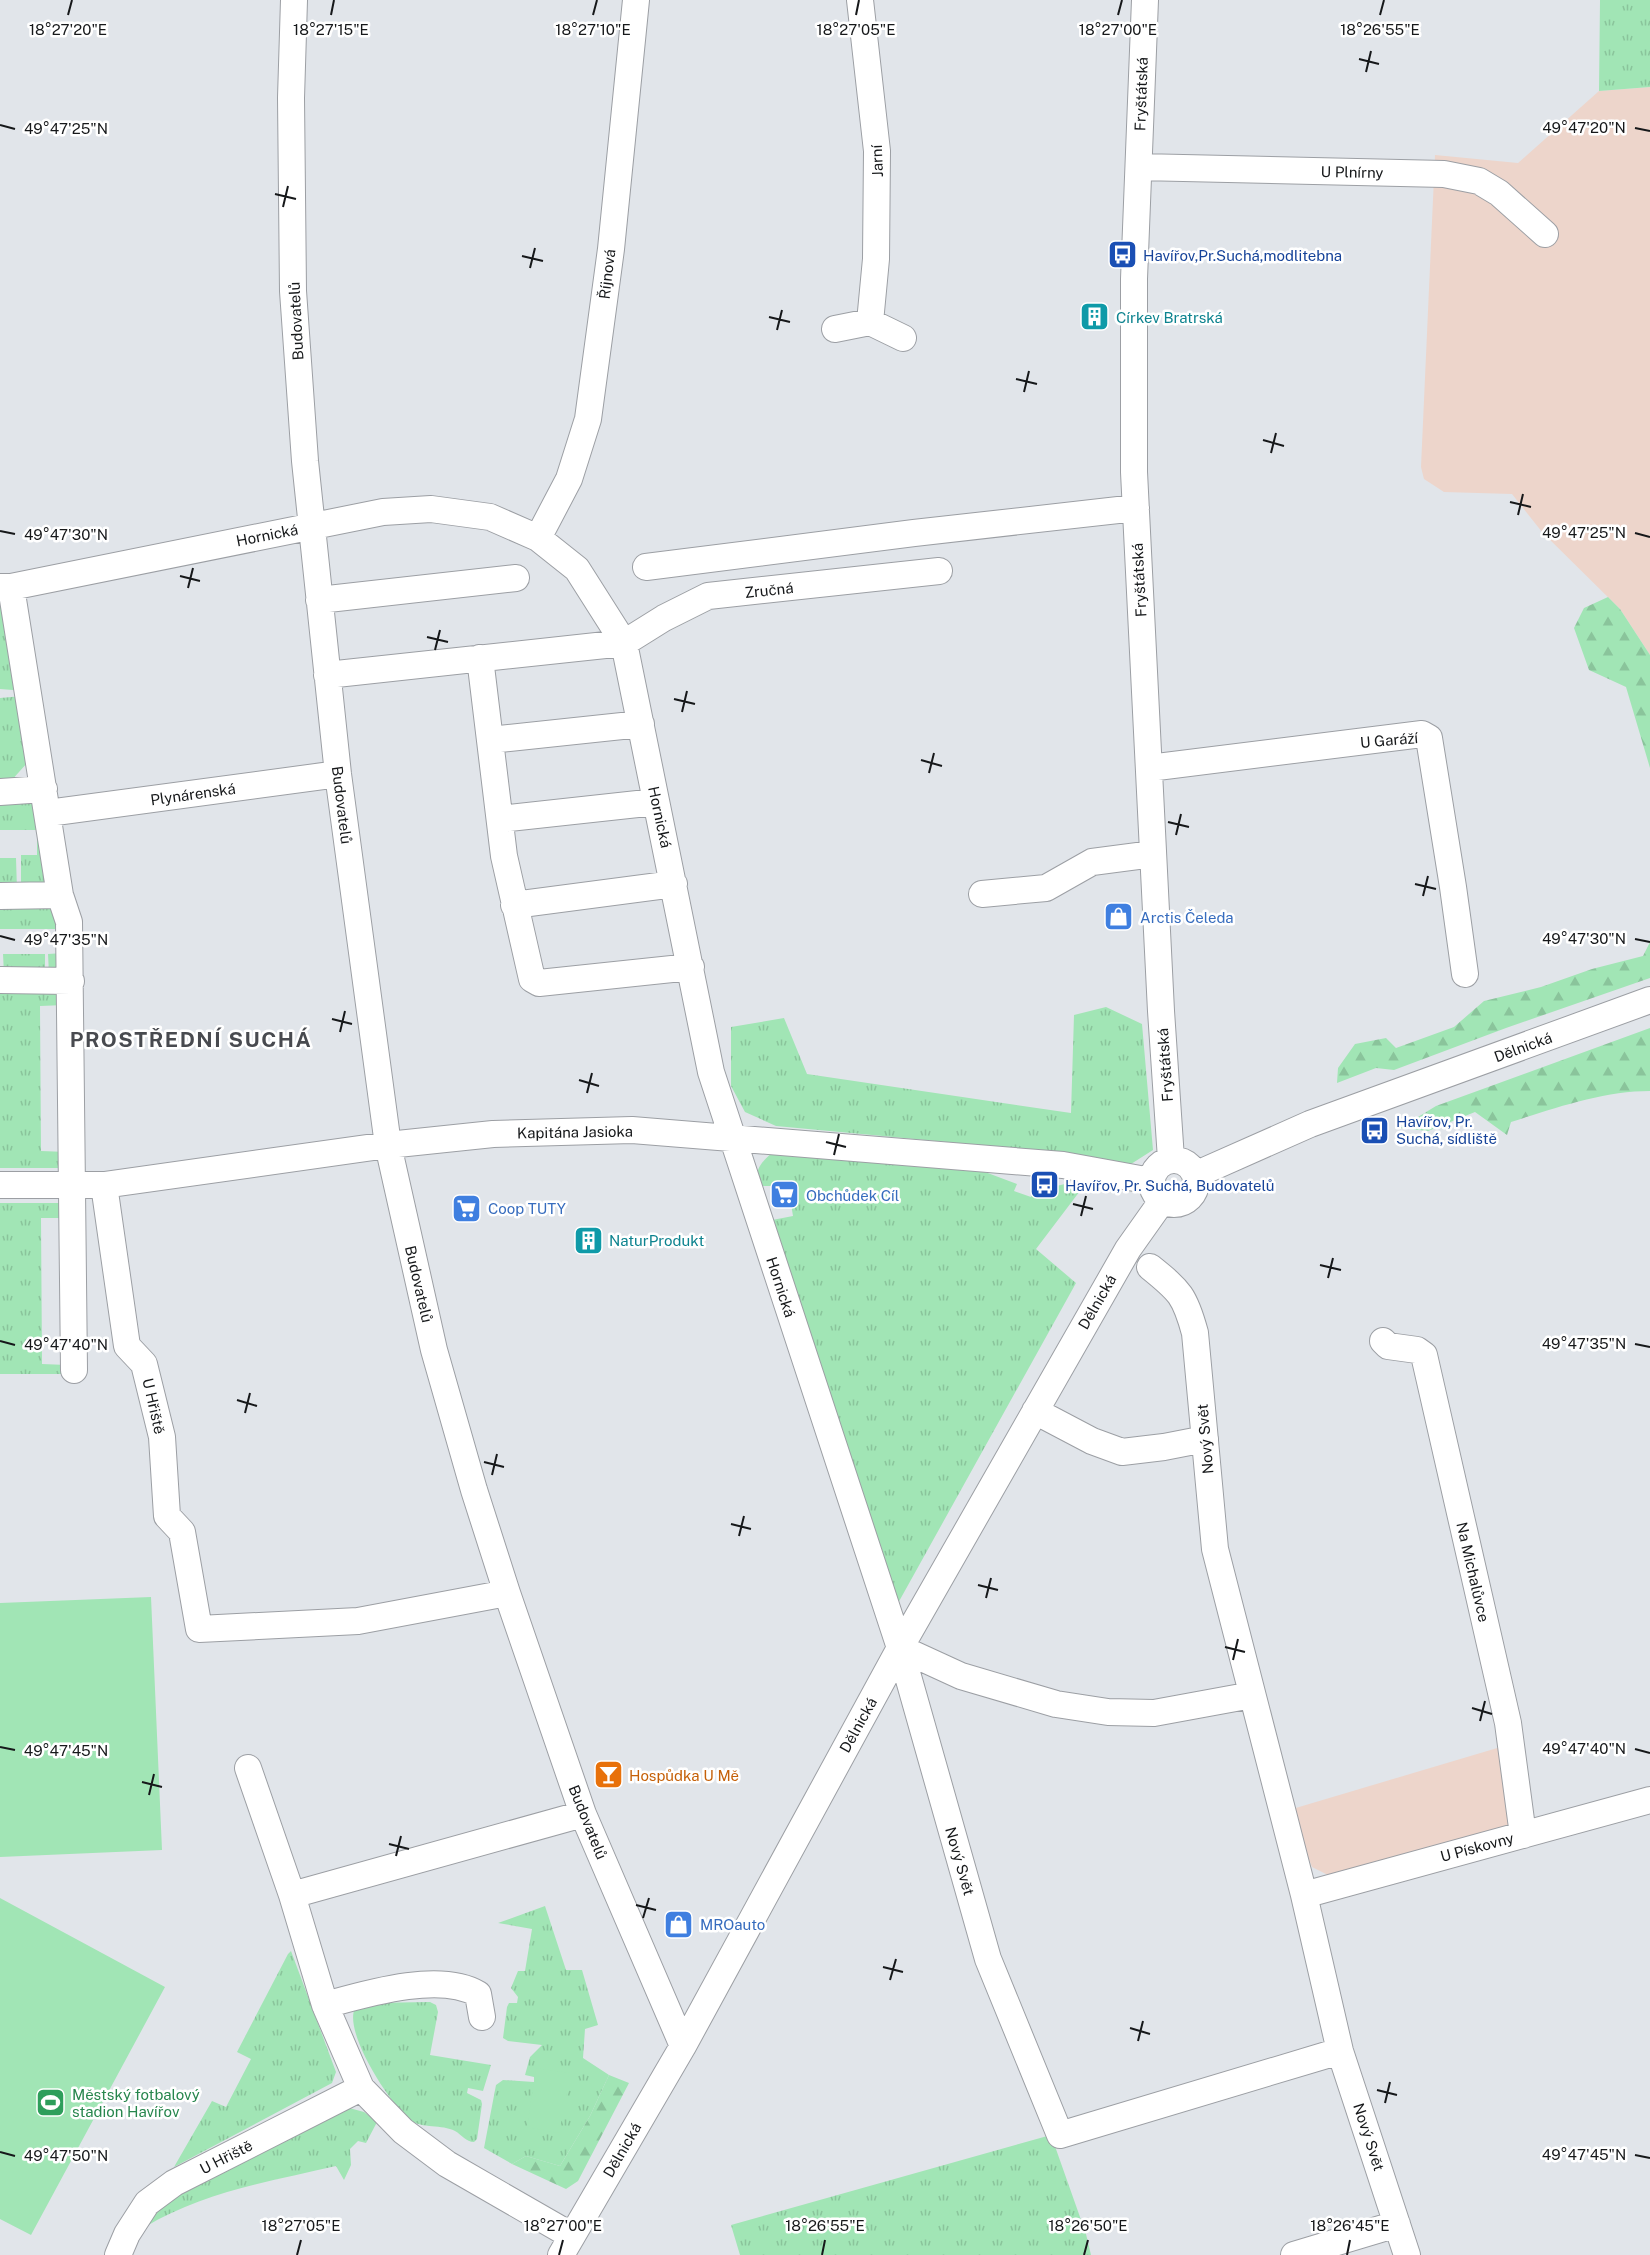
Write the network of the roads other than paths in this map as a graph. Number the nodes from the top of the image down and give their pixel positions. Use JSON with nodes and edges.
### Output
{"nodes":[{"id":1,"x":294,"y":0,"type":"edge"},
{"id":2,"x":636,"y":0,"type":"edge"},
{"id":3,"x":860,"y":0,"type":"edge"},
{"id":4,"x":1145,"y":0,"type":"edge"},
{"id":5,"x":1138,"y":167,"type":"junction"},
{"id":6,"x":1545,"y":234,"type":"dead end"},
{"id":7,"x":870,"y":322,"type":"junction"},
{"id":8,"x":835,"y":329,"type":"dead end"},
{"id":9,"x":903,"y":338,"type":"dead end"},
{"id":10,"x":1136,"y":508,"type":"junction"},
{"id":11,"x":310,"y":526,"type":"junction"},
{"id":12,"x":942,"y":531,"type":"junction"},
{"id":13,"x":538,"y":538,"type":"junction"},
{"id":14,"x":646,"y":567,"type":"dead end"},
{"id":15,"x":516,"y":578,"type":"dead end"},
{"id":16,"x":5,"y":587,"type":"edge"},
{"id":17,"x":319,"y":600,"type":"junction"},
{"id":18,"x":624,"y":643,"type":"junction"},
{"id":19,"x":480,"y":658,"type":"junction"},
{"id":20,"x":327,"y":675,"type":"junction"},
{"id":21,"x":641,"y":724,"type":"junction"},
{"id":22,"x":490,"y":740,"type":"junction"},
{"id":23,"x":1149,"y":768,"type":"junction"},
{"id":24,"x":338,"y":774,"type":"junction"},
{"id":25,"x":0,"y":792,"type":"edge"},
{"id":26,"x":46,"y":801,"type":"junction"},
{"id":27,"x":656,"y":802,"type":"junction"},
{"id":28,"x":500,"y":819,"type":"junction"},
{"id":29,"x":1153,"y":854,"type":"junction"},
{"id":30,"x":674,"y":884,"type":"junction"},
{"id":31,"x":982,"y":894,"type":"dead end"},
{"id":32,"x":60,"y":895,"type":"junction"},
{"id":33,"x":0,"y":896,"type":"edge"},
{"id":34,"x":514,"y":905,"type":"junction"},
{"id":35,"x":691,"y":967,"type":"junction"},
{"id":36,"x":1465,"y":974,"type":"dead end"},
{"id":37,"x":0,"y":980,"type":"edge"},
{"id":38,"x":71,"y":981,"type":"junction"},
{"id":39,"x":1650,"y":1000,"type":"edge"},
{"id":40,"x":732,"y":1139,"type":"junction"},
{"id":41,"x":388,"y":1145,"type":"junction"},
{"id":42,"x":1171,"y":1159,"type":"junction"},
{"id":43,"x":1195,"y":1175,"type":"junction"},
{"id":44,"x":0,"y":1185,"type":"edge"},
{"id":45,"x":74,"y":1185,"type":"junction"},
{"id":46,"x":104,"y":1185,"type":"junction"},
{"id":47,"x":1157,"y":1191,"type":"junction"},
{"id":48,"x":1150,"y":1267,"type":"dead end"},
{"id":49,"x":1383,"y":1341,"type":"dead end"},
{"id":50,"x":74,"y":1370,"type":"dead end"},
{"id":51,"x":1035,"y":1411,"type":"junction"},
{"id":52,"x":1205,"y":1439,"type":"junction"},
{"id":53,"x":507,"y":1593,"type":"junction"},
{"id":54,"x":900,"y":1648,"type":"junction"},
{"id":55,"x":1252,"y":1695,"type":"junction"},
{"id":56,"x":248,"y":1768,"type":"dead end"},
{"id":57,"x":1650,"y":1800,"type":"edge"},
{"id":58,"x":583,"y":1814,"type":"junction"},
{"id":59,"x":1523,"y":1835,"type":"junction"},
{"id":60,"x":292,"y":1895,"type":"junction"},
{"id":61,"x":1304,"y":1895,"type":"junction"},
{"id":62,"x":325,"y":2005,"type":"junction"},
{"id":63,"x":482,"y":2017,"type":"dead end"},
{"id":64,"x":683,"y":2046,"type":"junction"},
{"id":65,"x":1340,"y":2050,"type":"junction"},
{"id":66,"x":362,"y":2088,"type":"junction"},
{"id":67,"x":1397,"y":2224,"type":"junction"},
{"id":68,"x":566,"y":2245,"type":"edge"},
{"id":69,"x":118,"y":2255,"type":"edge"},
{"id":70,"x":1294,"y":2255,"type":"edge"},
{"id":71,"x":1407,"y":2255,"type":"edge"}],
"edges":[{"from":1,"to":11,"type":"street","name":"Budovatelů"},
{"from":2,"to":13,"type":"street","name":"Říjnová"},
{"from":3,"to":7,"type":"street","name":"Jarní"},
{"from":4,"to":5,"type":"street","name":"Fryštátská"},
{"from":5,"to":6,"type":"street","name":"U Plnírny"},
{"from":5,"to":10,"type":"street","name":"Fryštátská"},
{"from":7,"to":8,"type":"street"},
{"from":7,"to":9,"type":"street"},
{"from":10,"to":12,"type":"street"},
{"from":10,"to":23,"type":"street","name":"Fryštátská"},
{"from":11,"to":13,"type":"street","name":"Hornická"},
{"from":11,"to":16,"type":"street","name":"Hornická"},
{"from":11,"to":17,"type":"street","name":"Budovatelů"},
{"from":12,"to":14,"type":"street"},
{"from":12,"to":18,"type":"street","name":"Zručná"},
{"from":13,"to":18,"type":"street","name":"Hornická"},
{"from":15,"to":17,"type":"street"},
{"from":16,"to":26,"type":"street"},
{"from":17,"to":20,"type":"street","name":"Budovatelů"},
{"from":18,"to":19,"type":"street"},
{"from":18,"to":21,"type":"street","name":"Hornická"},
{"from":19,"to":20,"type":"street"},
{"from":19,"to":22,"type":"street"},
{"from":20,"to":24,"type":"street","name":"Budovatelů"},
{"from":21,"to":22,"type":"street"},
{"from":21,"to":27,"type":"street","name":"Hornická"},
{"from":22,"to":28,"type":"street"},
{"from":23,"to":29,"type":"street","name":"Fryštátská"},
{"from":23,"to":36,"type":"street","name":"U Garáží"},
{"from":24,"to":26,"type":"street","name":"Plynárenská"},
{"from":24,"to":41,"type":"street","name":"Budovatelů"},
{"from":25,"to":26,"type":"street","name":"Plynárenská"},
{"from":26,"to":32,"type":"street"},
{"from":27,"to":28,"type":"street"},
{"from":27,"to":30,"type":"street","name":"Hornická"},
{"from":28,"to":34,"type":"street"},
{"from":29,"to":31,"type":"street"},
{"from":29,"to":42,"type":"street","name":"Fryštátská"},
{"from":30,"to":34,"type":"street"},
{"from":30,"to":35,"type":"street","name":"Hornická"},
{"from":32,"to":33,"type":"street"},
{"from":32,"to":38,"type":"street"},
{"from":34,"to":35,"type":"street"},
{"from":35,"to":40,"type":"street","name":"Hornická"},
{"from":37,"to":38,"type":"street"},
{"from":38,"to":45,"type":"street"},
{"from":39,"to":43,"type":"street","name":"Dělnická"},
{"from":40,"to":41,"type":"street","name":"Kapitána Jasioka"},
{"from":40,"to":47,"type":"street","name":"Kapitána Jasioka"},
{"from":40,"to":54,"type":"street","name":"Hornická"},
{"from":41,"to":46,"type":"street","name":"Kapitána Jasioka"},
{"from":41,"to":53,"type":"street","name":"Budovatelů"},
{"from":42,"to":43,"type":"street"},
{"from":42,"to":47,"type":"street"},
{"from":43,"to":47,"type":"street"},
{"from":44,"to":45,"type":"street","name":"Kapitána Jasioka"},
{"from":45,"to":46,"type":"street","name":"Kapitána Jasioka"},
{"from":45,"to":50,"type":"street"},
{"from":46,"to":53,"type":"street","name":"U Hřiště"},
{"from":47,"to":51,"type":"street","name":"Dělnická"},
{"from":48,"to":52,"type":"street","name":"Nový Svět"},
{"from":49,"to":59,"type":"street","name":"Na Michalůvce"},
{"from":51,"to":52,"type":"street"},
{"from":51,"to":54,"type":"street","name":"Dělnická"},
{"from":52,"to":55,"type":"street","name":"Nový Svět"},
{"from":53,"to":58,"type":"street","name":"Budovatelů"},
{"from":54,"to":55,"type":"street"},
{"from":54,"to":64,"type":"street","name":"Dělnická"},
{"from":54,"to":65,"type":"street","name":"Nový Svět"},
{"from":55,"to":61,"type":"street","name":"Nový Svět"},
{"from":56,"to":60,"type":"street"},
{"from":57,"to":59,"type":"street","name":"U Pískovny"},
{"from":58,"to":60,"type":"street"},
{"from":58,"to":64,"type":"street","name":"Budovatelů"},
{"from":59,"to":61,"type":"street","name":"U Pískovny"},
{"from":60,"to":62,"type":"street"},
{"from":61,"to":65,"type":"street","name":"Nový Svět"},
{"from":62,"to":63,"type":"street"},
{"from":62,"to":66,"type":"street"},
{"from":64,"to":68,"type":"street","name":"Dělnická"},
{"from":65,"to":67,"type":"street","name":"Nový Svět"},
{"from":66,"to":68,"type":"street"},
{"from":66,"to":69,"type":"street","name":"U Hřiště"},
{"from":67,"to":70,"type":"street"},
{"from":67,"to":71,"type":"street","name":"Nový Svět"}]}
